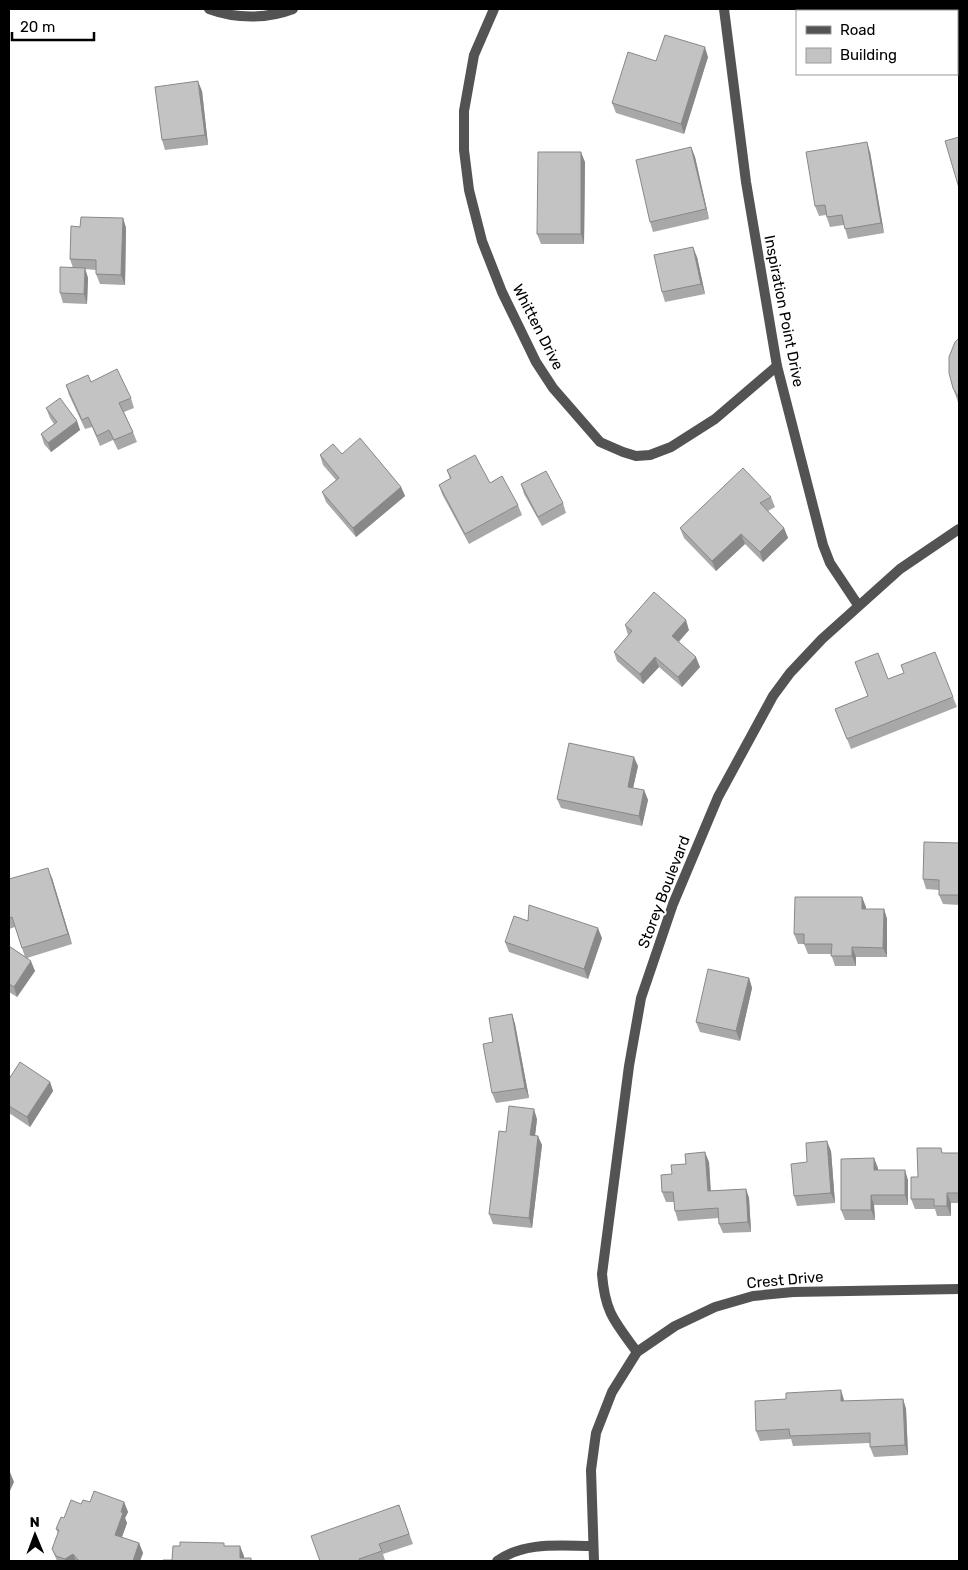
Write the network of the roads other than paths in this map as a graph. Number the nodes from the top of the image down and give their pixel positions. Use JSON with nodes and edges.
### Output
{"nodes":[{"id":1,"x":209,"y":9,"type":"edge"},
{"id":2,"x":293,"y":9,"type":"edge"},
{"id":3,"x":494,"y":9,"type":"edge"},
{"id":4,"x":724,"y":9,"type":"edge"},
{"id":5,"x":778,"y":366,"type":"junction"},
{"id":6,"x":959,"y":529,"type":"edge"},
{"id":7,"x":858,"y":605,"type":"junction"},
{"id":8,"x":959,"y":1289,"type":"edge"},
{"id":9,"x":637,"y":1352,"type":"junction"},
{"id":10,"x":593,"y":1546,"type":"junction"},
{"id":11,"x":497,"y":1561,"type":"edge"},
{"id":12,"x":594,"y":1561,"type":"edge"}],
"edges":[{"from":1,"to":2,"type":"street"},
{"from":3,"to":5,"type":"street","name":"Whitten Drive"},
{"from":4,"to":5,"type":"street","name":"Inspiration Point Drive"},
{"from":5,"to":7,"type":"street","name":"Inspiration Point Drive"},
{"from":6,"to":7,"type":"street","name":"Storey Boulevard"},
{"from":7,"to":9,"type":"street","name":"Storey Boulevard"},
{"from":8,"to":9,"type":"street","name":"Crest Drive"},
{"from":9,"to":10,"type":"street","name":"Crest Drive"},
{"from":10,"to":11,"type":"street"},
{"from":10,"to":12,"type":"street","name":"Crest Drive"}]}
